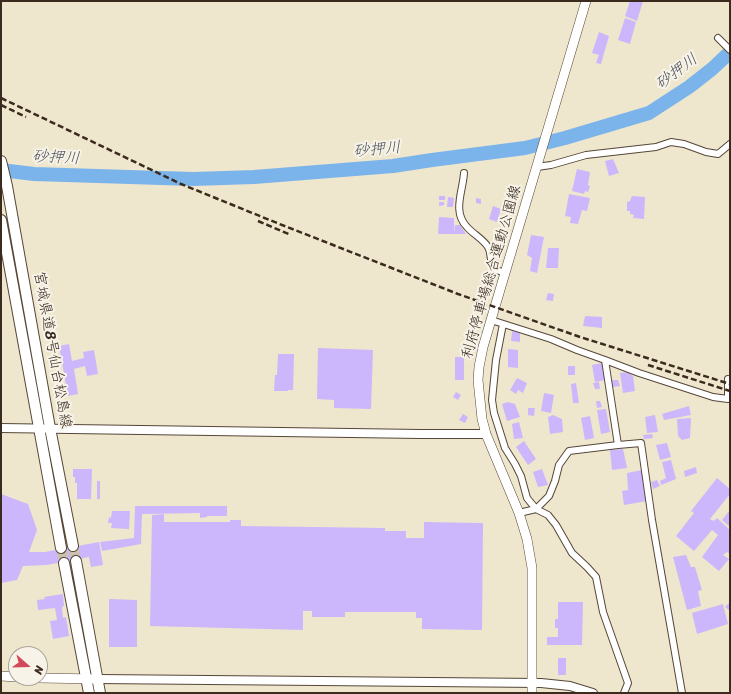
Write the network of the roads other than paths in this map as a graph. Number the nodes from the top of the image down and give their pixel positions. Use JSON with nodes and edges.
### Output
{"nodes":[{"id":1,"x":586,"y":1,"type":"edge"},
{"id":2,"x":718,"y":38,"type":"dead end"},
{"id":3,"x":730,"y":50,"type":"edge"},
{"id":4,"x":730,"y":144,"type":"edge"},
{"id":5,"x":1,"y":161,"type":"edge"},
{"id":6,"x":538,"y":163,"type":"junction"},
{"id":7,"x":464,"y":173,"type":"dead end"},
{"id":8,"x":1,"y":220,"type":"edge"},
{"id":9,"x":505,"y":273,"type":"junction"},
{"id":10,"x":491,"y":320,"type":"junction"},
{"id":11,"x":503,"y":324,"type":"junction"},
{"id":12,"x":605,"y":360,"type":"junction"},
{"id":13,"x":730,"y":380,"type":"edge"},
{"id":14,"x":1,"y":428,"type":"edge"},
{"id":15,"x":39,"y":428,"type":"junction"},
{"id":16,"x":50,"y":428,"type":"junction"},
{"id":17,"x":486,"y":434,"type":"junction"},
{"id":18,"x":618,"y":445,"type":"junction"},
{"id":19,"x":536,"y":509,"type":"junction"},
{"id":20,"x":519,"y":513,"type":"junction"},
{"id":21,"x":73,"y":546,"type":"tunnel mouth"},
{"id":22,"x":61,"y":548,"type":"tunnel mouth"},
{"id":23,"x":76,"y":561,"type":"tunnel mouth"},
{"id":24,"x":64,"y":563,"type":"tunnel mouth"},
{"id":25,"x":48,"y":678,"type":"edge"},
{"id":26,"x":86,"y":679,"type":"junction"},
{"id":27,"x":98,"y":679,"type":"junction"},
{"id":28,"x":532,"y":683,"type":"junction"},
{"id":29,"x":89,"y":693,"type":"edge"},
{"id":30,"x":100,"y":693,"type":"edge"},
{"id":31,"x":532,"y":693,"type":"edge"},
{"id":32,"x":593,"y":693,"type":"edge"},
{"id":33,"x":624,"y":693,"type":"edge"},
{"id":34,"x":682,"y":693,"type":"edge"}],
"edges":[{"from":1,"to":6,"type":"main road","name":"利府停車場総合運動公園線"},
{"from":2,"to":3,"type":"street"},
{"from":4,"to":6,"type":"street"},
{"from":5,"to":16,"type":"main road","name":"宮城県道8号仙台松島線"},
{"from":6,"to":9,"type":"main road","name":"利府停車場総合運動公園線"},
{"from":7,"to":9,"type":"street"},
{"from":8,"to":15,"type":"main road","name":"宮城県道8号仙台松島線"},
{"from":9,"to":10,"type":"main road","name":"利府停車場総合運動公園線"},
{"from":10,"to":11,"type":"street"},
{"from":10,"to":17,"type":"main road","name":"利府停車場総合運動公園線"},
{"from":11,"to":12,"type":"street"},
{"from":11,"to":19,"type":"street"},
{"from":12,"to":13,"type":"street"},
{"from":12,"to":18,"type":"street"},
{"from":14,"to":15,"type":"street"},
{"from":15,"to":16,"type":"street"},
{"from":15,"to":22,"type":"main road","name":"宮城県道8号仙台松島線"},
{"from":16,"to":17,"type":"street"},
{"from":16,"to":21,"type":"main road","name":"宮城県道8号仙台松島線"},
{"from":17,"to":20,"type":"main road","name":"利府停車場総合運動公園線"},
{"from":18,"to":19,"type":"street"},
{"from":18,"to":34,"type":"street"},
{"from":19,"to":20,"type":"street"},
{"from":19,"to":33,"type":"street"},
{"from":20,"to":28,"type":"main road","name":"利府停車場総合運動公園線"},
{"from":23,"to":27,"type":"main road"},
{"from":24,"to":26,"type":"main road"},
{"from":25,"to":26,"type":"main road"},
{"from":26,"to":27,"type":"main road"},
{"from":26,"to":29,"type":"main road"},
{"from":27,"to":28,"type":"street"},
{"from":27,"to":30,"type":"main road"},
{"from":28,"to":31,"type":"main road","name":"利府停車場総合運動公園線"},
{"from":28,"to":32,"type":"street"}]}
